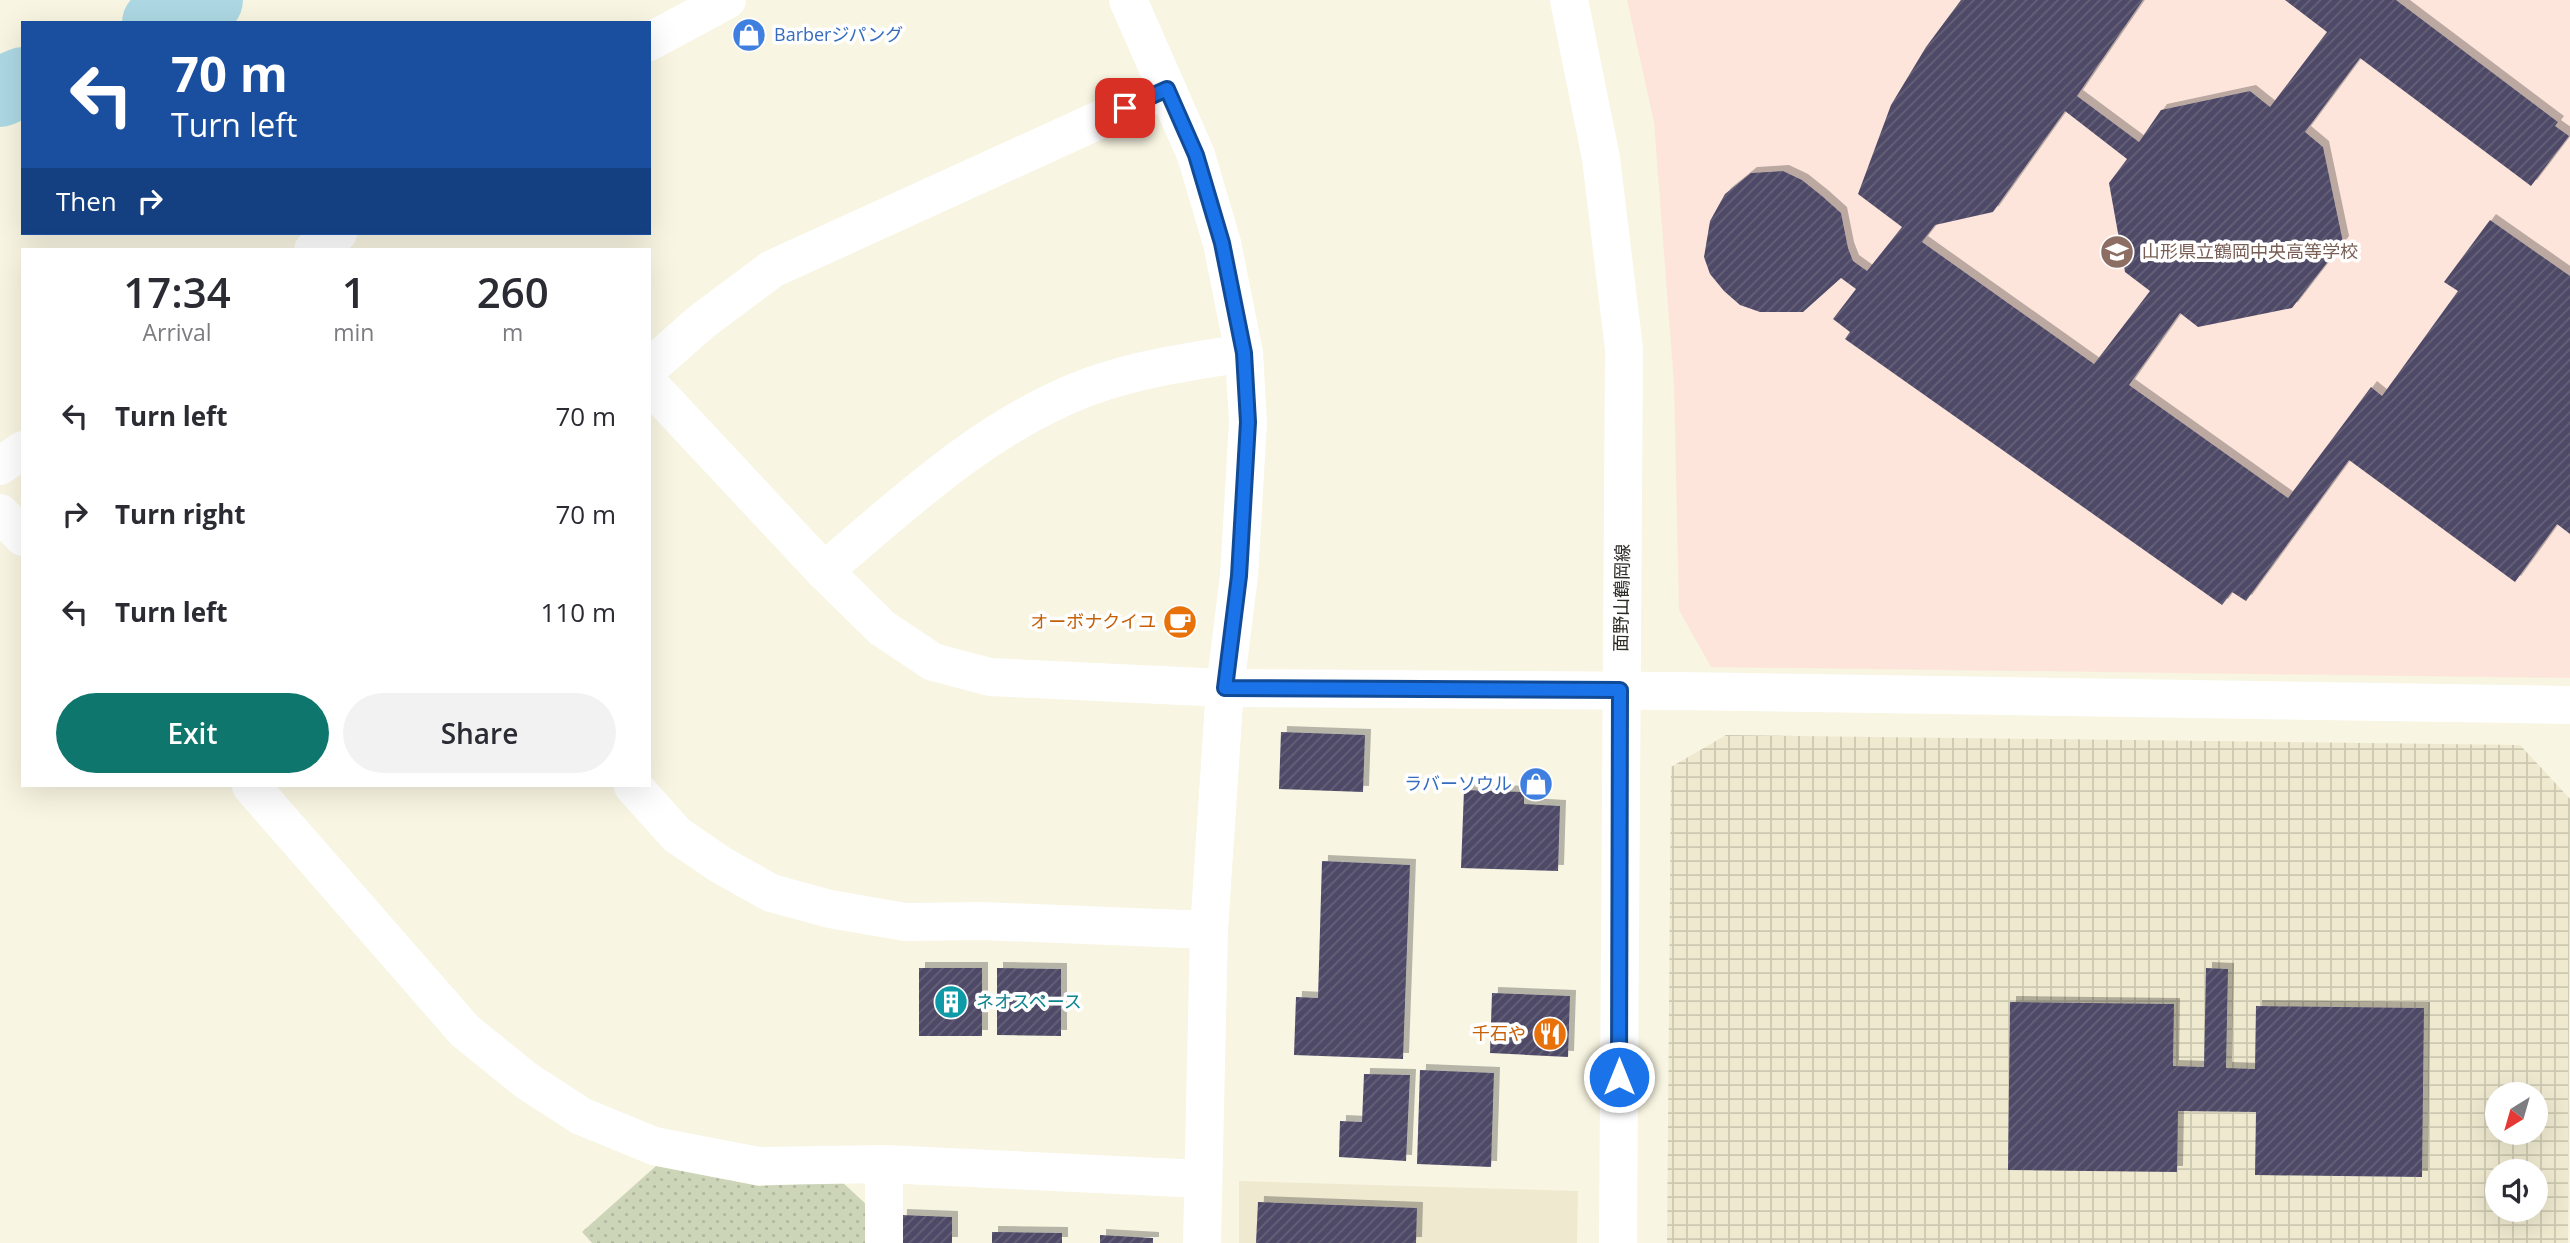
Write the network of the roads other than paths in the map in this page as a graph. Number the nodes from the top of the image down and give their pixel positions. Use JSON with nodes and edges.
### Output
{"nodes":[{"id":1,"x":727,"y":0,"type":"edge"},
{"id":2,"x":1128,"y":0,"type":"edge"},
{"id":3,"x":1569,"y":0,"type":"edge"},
{"id":4,"x":651,"y":41,"type":"edge"},
{"id":5,"x":1167,"y":89,"type":"junction"},
{"id":6,"x":335,"y":235,"type":"edge"},
{"id":7,"x":316,"y":248,"type":"edge"},
{"id":8,"x":1244,"y":353,"type":"junction"},
{"id":9,"x":651,"y":366,"type":"edge"},
{"id":10,"x":651,"y":386,"type":"edge"},
{"id":11,"x":21,"y":451,"type":"edge"},
{"id":12,"x":0,"y":466,"type":"edge"},
{"id":13,"x":0,"y":513,"type":"edge"},
{"id":14,"x":21,"y":535,"type":"edge"},
{"id":15,"x":824,"y":571,"type":"junction"},
{"id":16,"x":1225,"y":688,"type":"junction"},
{"id":17,"x":1620,"y":690,"type":"junction"},
{"id":18,"x":2570,"y":705,"type":"edge"},
{"id":19,"x":252,"y":787,"type":"edge"},
{"id":20,"x":634,"y":787,"type":"edge"},
{"id":21,"x":1209,"y":930,"type":"junction"},
{"id":22,"x":884,"y":1164,"type":"junction"},
{"id":23,"x":1202,"y":1179,"type":"junction"},
{"id":24,"x":884,"y":1243,"type":"edge"},
{"id":25,"x":1202,"y":1243,"type":"edge"},
{"id":26,"x":1618,"y":1243,"type":"edge"}],
"edges":[{"from":1,"to":4,"type":"street"},
{"from":2,"to":5,"type":"street"},
{"from":3,"to":17,"type":"street","name":"面野山鶴岡線"},
{"from":5,"to":8,"type":"street"},
{"from":5,"to":9,"type":"street"},
{"from":6,"to":7,"type":"street"},
{"from":8,"to":15,"type":"street"},
{"from":8,"to":16,"type":"street"},
{"from":10,"to":15,"type":"street"},
{"from":11,"to":12,"type":"street"},
{"from":13,"to":14,"type":"street"},
{"from":15,"to":16,"type":"street"},
{"from":16,"to":17,"type":"street"},
{"from":16,"to":21,"type":"street"},
{"from":17,"to":18,"type":"street"},
{"from":17,"to":26,"type":"street","name":"面野山鶴岡線"},
{"from":19,"to":22,"type":"street"},
{"from":20,"to":21,"type":"street"},
{"from":21,"to":23,"type":"street"},
{"from":22,"to":23,"type":"street"},
{"from":22,"to":24,"type":"street"},
{"from":23,"to":25,"type":"street"}]}
